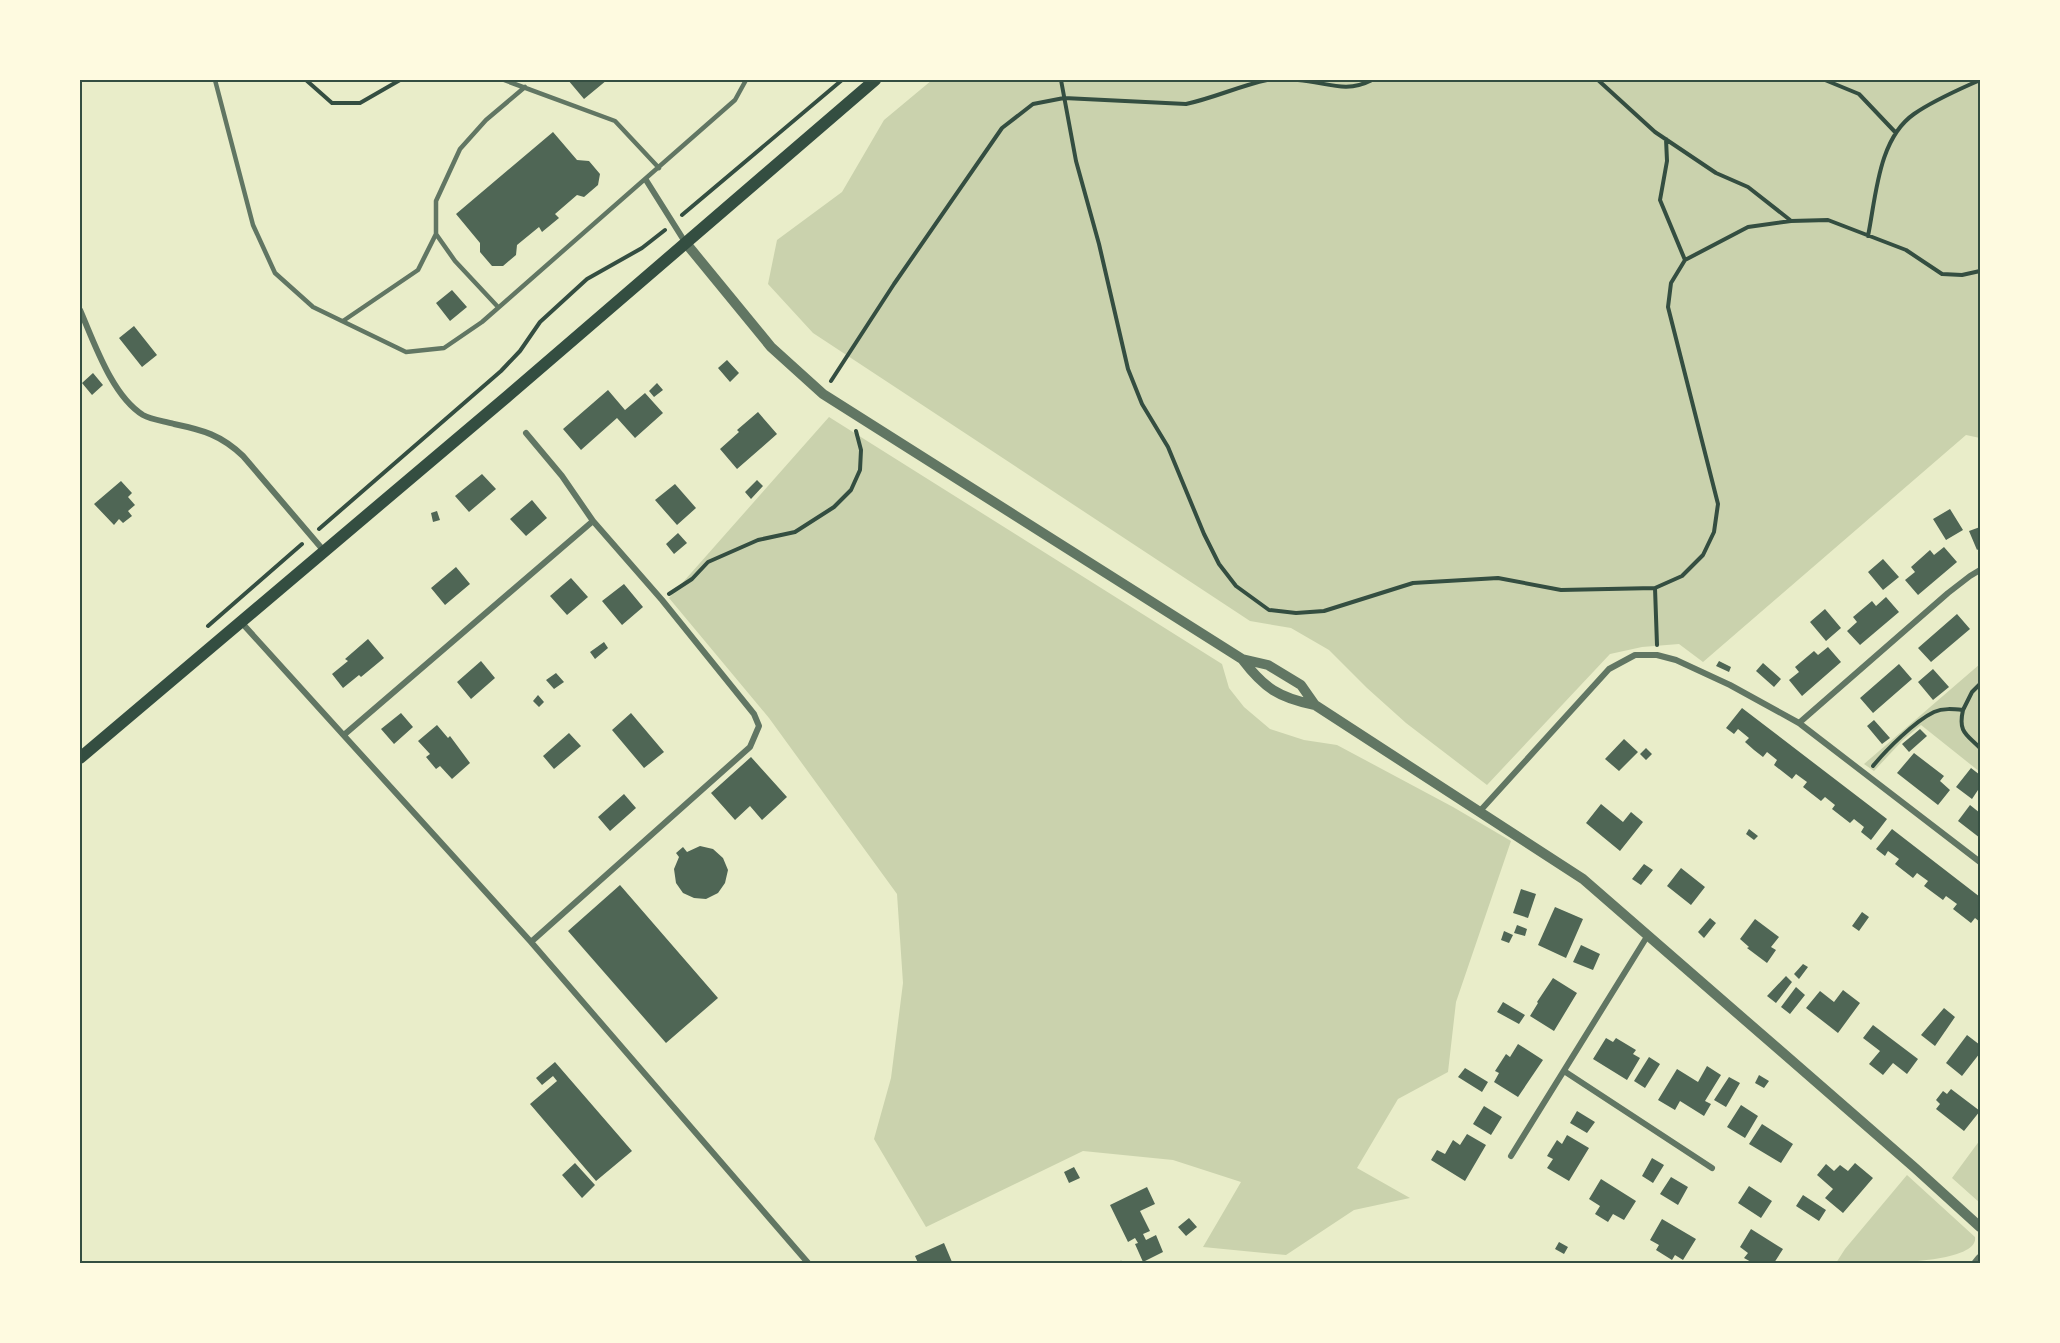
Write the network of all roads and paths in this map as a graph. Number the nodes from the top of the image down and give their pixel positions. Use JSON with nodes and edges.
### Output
{"nodes":[{"id":1,"x":214,"y":80,"type":"edge"},
{"id":2,"x":306,"y":80,"type":"edge"},
{"id":3,"x":400,"y":80,"type":"edge"},
{"id":4,"x":504,"y":80,"type":"edge"},
{"id":5,"x":746,"y":80,"type":"edge"},
{"id":6,"x":842,"y":80,"type":"edge"},
{"id":7,"x":874,"y":80,"type":"edge"},
{"id":8,"x":1061,"y":80,"type":"edge"},
{"id":9,"x":1268,"y":80,"type":"edge"},
{"id":10,"x":1299,"y":80,"type":"edge"},
{"id":11,"x":1372,"y":80,"type":"edge"},
{"id":12,"x":1598,"y":80,"type":"edge"},
{"id":13,"x":1825,"y":80,"type":"edge"},
{"id":14,"x":1980,"y":80,"type":"edge"},
{"id":15,"x":525,"y":87,"type":"junction"},
{"id":16,"x":1064,"y":98,"type":"junction"},
{"id":17,"x":1896,"y":134,"type":"junction"},
{"id":18,"x":1666,"y":138,"type":"junction"},
{"id":19,"x":660,"y":168,"type":"junction"},
{"id":20,"x":646,"y":180,"type":"junction"},
{"id":21,"x":1791,"y":221,"type":"junction"},
{"id":22,"x":673,"y":224,"type":"junction"},
{"id":23,"x":436,"y":234,"type":"junction"},
{"id":24,"x":1869,"y":236,"type":"junction"},
{"id":25,"x":685,"y":242,"type":"junction"},
{"id":26,"x":1685,"y":260,"type":"junction"},
{"id":27,"x":1980,"y":271,"type":"edge"},
{"id":28,"x":498,"y":307,"type":"junction"},
{"id":29,"x":80,"y":310,"type":"edge"},
{"id":30,"x":343,"y":321,"type":"junction"},
{"id":31,"x":823,"y":394,"type":"junction"},
{"id":32,"x":852,"y":414,"type":"junction"},
{"id":33,"x":526,"y":433,"type":"dead end"},
{"id":34,"x":593,"y":521,"type":"junction"},
{"id":35,"x":311,"y":537,"type":"junction"},
{"id":36,"x":324,"y":551,"type":"junction"},
{"id":37,"x":1980,"y":570,"type":"edge"},
{"id":38,"x":1655,"y":588,"type":"junction"},
{"id":39,"x":662,"y":600,"type":"junction"},
{"id":40,"x":241,"y":622,"type":"junction"},
{"id":41,"x":204,"y":630,"type":"dead end"},
{"id":42,"x":1657,"y":655,"type":"junction"},
{"id":43,"x":1242,"y":659,"type":"junction"},
{"id":44,"x":1980,"y":684,"type":"edge"},
{"id":45,"x":1315,"y":705,"type":"junction"},
{"id":46,"x":1963,"y":710,"type":"junction"},
{"id":47,"x":1800,"y":723,"type":"junction"},
{"id":48,"x":345,"y":735,"type":"junction"},
{"id":49,"x":1980,"y":748,"type":"edge"},
{"id":50,"x":80,"y":758,"type":"edge"},
{"id":51,"x":1866,"y":774,"type":"junction"},
{"id":52,"x":1480,"y":811,"type":"junction"},
{"id":53,"x":1980,"y":862,"type":"edge"},
{"id":54,"x":1648,"y":934,"type":"junction"},
{"id":55,"x":531,"y":942,"type":"junction"},
{"id":56,"x":1564,"y":1071,"type":"junction"},
{"id":57,"x":1511,"y":1156,"type":"dead end"},
{"id":58,"x":1712,"y":1168,"type":"dead end"},
{"id":59,"x":1980,"y":1227,"type":"edge"},
{"id":60,"x":1980,"y":1259,"type":"edge"},
{"id":61,"x":809,"y":1263,"type":"edge"},
{"id":62,"x":1976,"y":1263,"type":"edge"}],
"edges":[{"from":1,"to":30,"type":"lane"},
{"from":2,"to":3,"type":"path"},
{"from":4,"to":15,"type":"lane"},
{"from":5,"to":19,"type":"lane"},
{"from":6,"to":22,"type":"path"},
{"from":7,"to":25,"type":"main road"},
{"from":8,"to":16,"type":"path"},
{"from":9,"to":16,"type":"path"},
{"from":10,"to":11,"type":"path"},
{"from":12,"to":18,"type":"path"},
{"from":13,"to":17,"type":"path"},
{"from":14,"to":17,"type":"path"},
{"from":15,"to":19,"type":"lane"},
{"from":15,"to":23,"type":"lane"},
{"from":16,"to":31,"type":"path"},
{"from":16,"to":38,"type":"path"},
{"from":17,"to":24,"type":"path"},
{"from":18,"to":21,"type":"path"},
{"from":18,"to":26,"type":"path"},
{"from":19,"to":20,"type":"lane"},
{"from":20,"to":22,"type":"street"},
{"from":20,"to":28,"type":"lane"},
{"from":21,"to":24,"type":"path"},
{"from":21,"to":26,"type":"path"},
{"from":22,"to":25,"type":"street"},
{"from":22,"to":35,"type":"path"},
{"from":23,"to":28,"type":"lane"},
{"from":23,"to":30,"type":"lane"},
{"from":24,"to":27,"type":"path"},
{"from":25,"to":31,"type":"street"},
{"from":25,"to":36,"type":"main road"},
{"from":26,"to":38,"type":"path"},
{"from":28,"to":30,"type":"lane"},
{"from":29,"to":35,"type":"street"},
{"from":31,"to":32,"type":"street"},
{"from":32,"to":39,"type":"path"},
{"from":32,"to":43,"type":"street"},
{"from":33,"to":34,"type":"street"},
{"from":34,"to":39,"type":"street"},
{"from":34,"to":48,"type":"street"},
{"from":35,"to":36,"type":"street"},
{"from":35,"to":41,"type":"path"},
{"from":36,"to":40,"type":"main road"},
{"from":37,"to":47,"type":"street"},
{"from":38,"to":42,"type":"path"},
{"from":39,"to":55,"type":"street"},
{"from":40,"to":48,"type":"street"},
{"from":40,"to":50,"type":"main road"},
{"from":42,"to":47,"type":"street"},
{"from":42,"to":52,"type":"street"},
{"from":43,"to":45,"type":"street"},
{"from":43,"to":45,"type":"street"},
{"from":44,"to":46,"type":"path"},
{"from":45,"to":52,"type":"street"},
{"from":46,"to":49,"type":"path"},
{"from":46,"to":51,"type":"path"},
{"from":47,"to":51,"type":"street"},
{"from":48,"to":55,"type":"street"},
{"from":51,"to":53,"type":"street"},
{"from":52,"to":54,"type":"street"},
{"from":54,"to":56,"type":"street"},
{"from":54,"to":59,"type":"street"},
{"from":55,"to":61,"type":"street"},
{"from":56,"to":57,"type":"street"},
{"from":56,"to":58,"type":"street"},
{"from":60,"to":62,"type":"street"}]}
